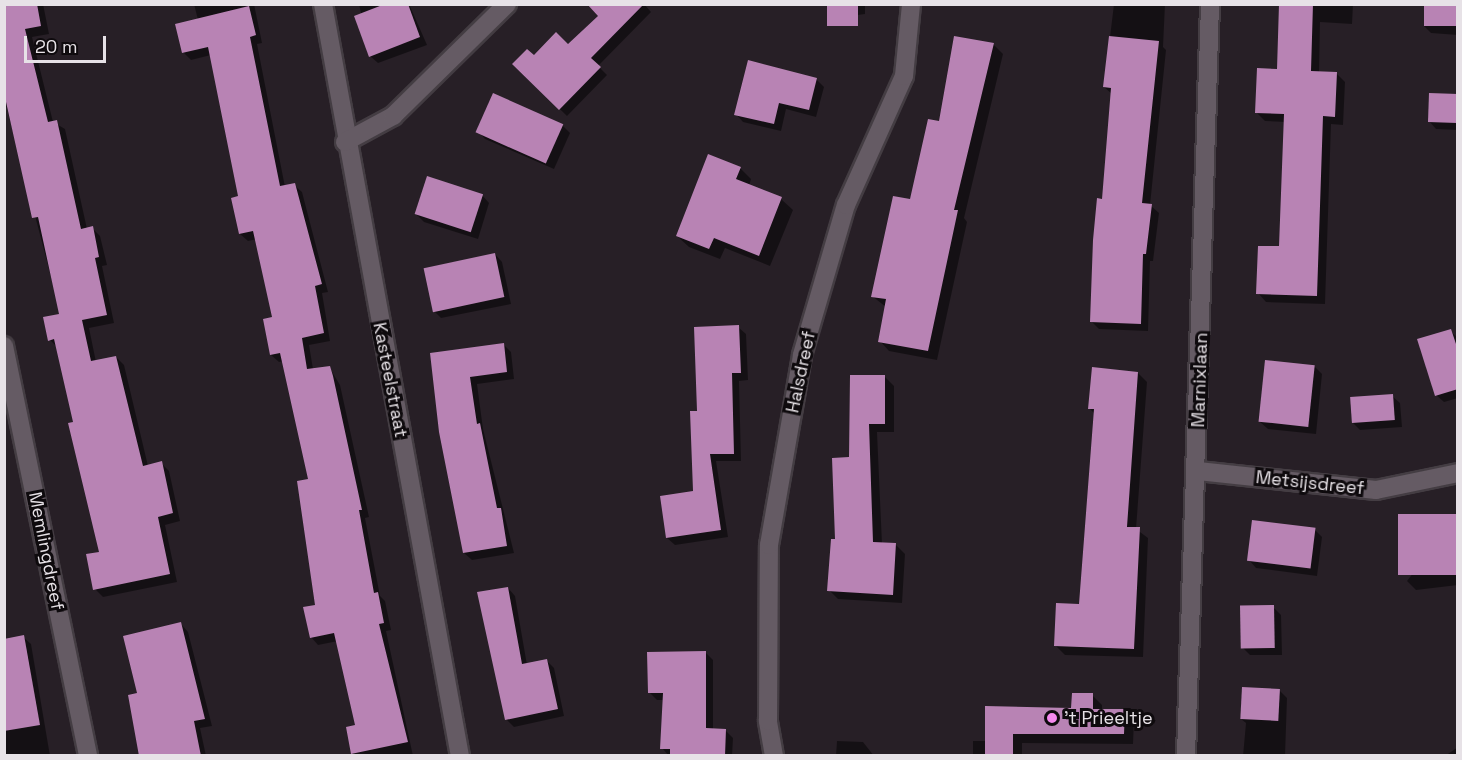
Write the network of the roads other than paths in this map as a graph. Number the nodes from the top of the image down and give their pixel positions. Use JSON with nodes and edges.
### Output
{"nodes":[{"id":1,"x":322,"y":4,"type":"edge"},
{"id":2,"x":507,"y":4,"type":"edge"},
{"id":3,"x":911,"y":4,"type":"edge"},
{"id":4,"x":1210,"y":4,"type":"edge"},
{"id":5,"x":345,"y":142,"type":"junction"},
{"id":6,"x":4,"y":346,"type":"edge"},
{"id":7,"x":1198,"y":471,"type":"junction"},
{"id":8,"x":1458,"y":473,"type":"edge"},
{"id":9,"x":88,"y":756,"type":"edge"},
{"id":10,"x":460,"y":756,"type":"edge"},
{"id":11,"x":774,"y":756,"type":"edge"},
{"id":12,"x":1186,"y":756,"type":"edge"}],
"edges":[{"from":1,"to":5,"type":"street","name":"Kasteelstraat"},
{"from":2,"to":5,"type":"street"},
{"from":3,"to":11,"type":"street","name":"Halsdreef"},
{"from":4,"to":7,"type":"street","name":"Marnixlaan"},
{"from":5,"to":10,"type":"street","name":"Kasteelstraat"},
{"from":6,"to":9,"type":"street","name":"Memlingdreef"},
{"from":7,"to":8,"type":"street","name":"Metsijsdreef"},
{"from":7,"to":12,"type":"street","name":"Marnixlaan"}]}
